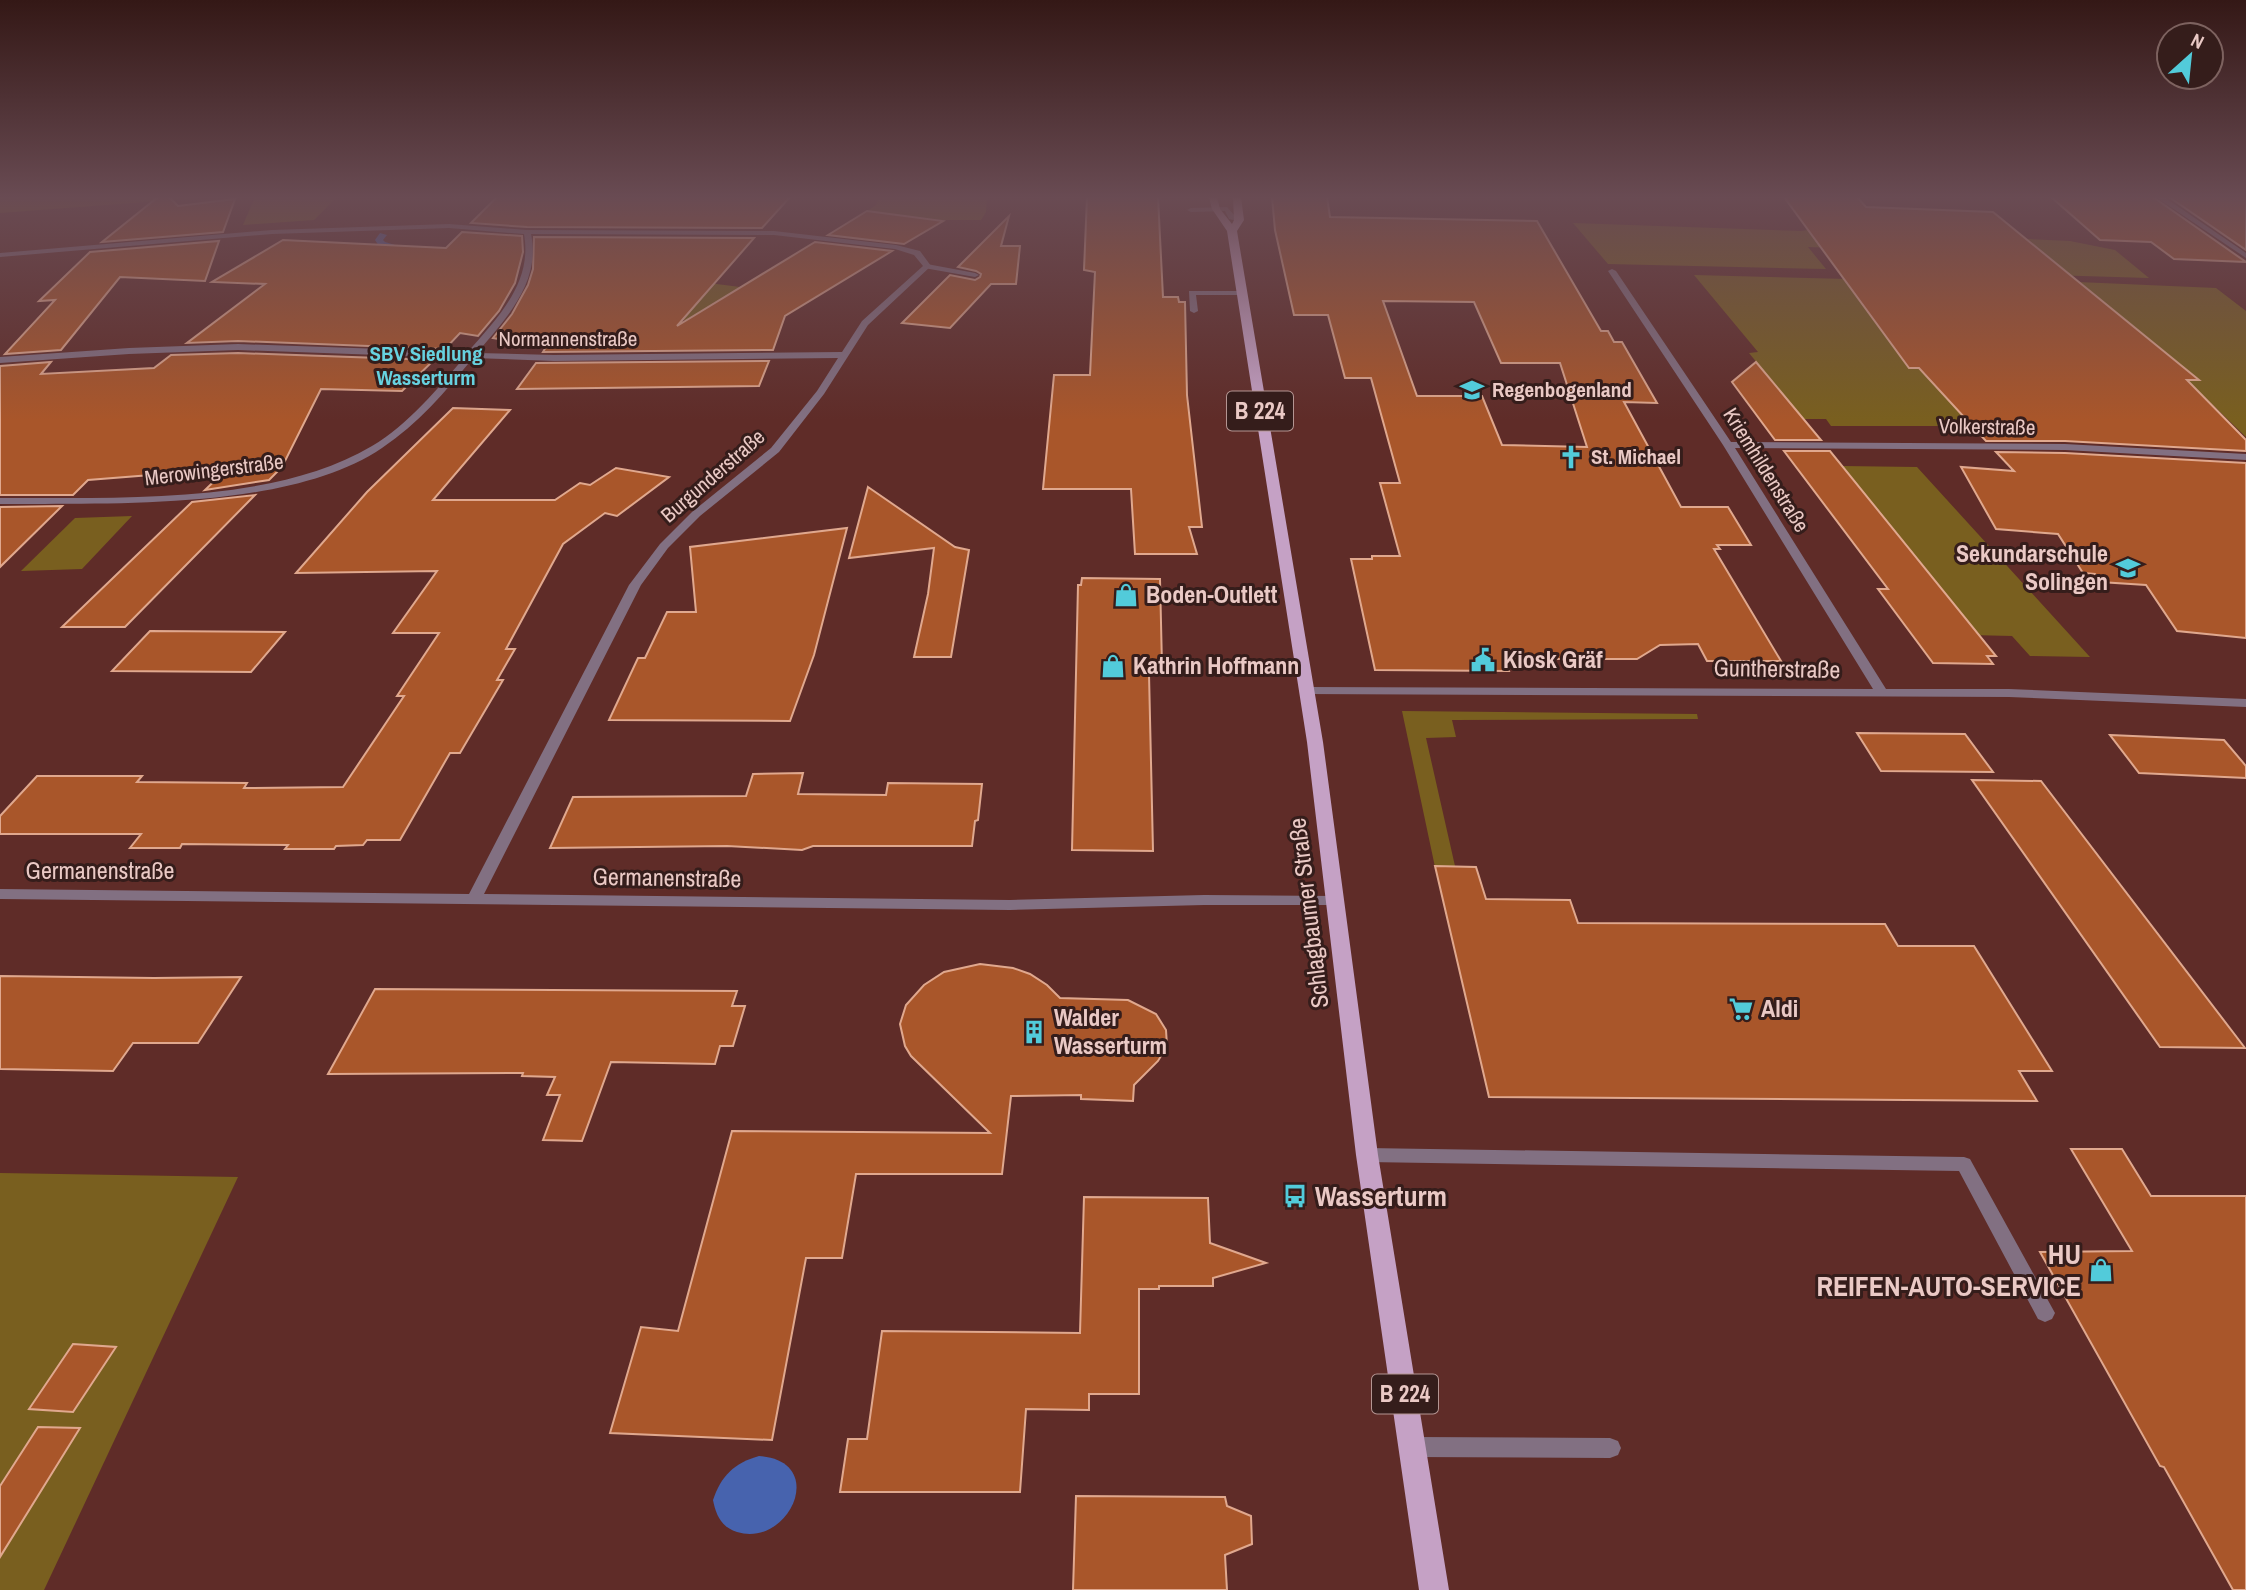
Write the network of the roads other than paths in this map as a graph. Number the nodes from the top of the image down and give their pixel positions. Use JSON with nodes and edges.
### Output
{"nodes":[{"id":1,"x":528,"y":271,"type":"edge"},
{"id":2,"x":921,"y":271,"type":"edge"},
{"id":3,"x":955,"y":271,"type":"edge"},
{"id":4,"x":1240,"y":271,"type":"edge"},
{"id":5,"x":1612,"y":271,"type":"dead end"},
{"id":6,"x":975,"y":275,"type":"dead end"},
{"id":7,"x":1242,"y":293,"type":"junction"},
{"id":8,"x":1194,"y":311,"type":"dead end"},
{"id":9,"x":471,"y":355,"type":"junction"},
{"id":10,"x":843,"y":355,"type":"junction"},
{"id":11,"x":0,"y":360,"type":"edge"},
{"id":12,"x":1728,"y":445,"type":"junction"},
{"id":13,"x":2246,"y":457,"type":"edge"},
{"id":14,"x":0,"y":501,"type":"edge"},
{"id":15,"x":1306,"y":691,"type":"junction"},
{"id":16,"x":1882,"y":693,"type":"junction"},
{"id":17,"x":2246,"y":703,"type":"edge"},
{"id":18,"x":0,"y":894,"type":"edge"},
{"id":19,"x":475,"y":898,"type":"junction"},
{"id":20,"x":1334,"y":901,"type":"junction"},
{"id":21,"x":1367,"y":1155,"type":"junction"},
{"id":22,"x":2045,"y":1313,"type":"dead end"},
{"id":23,"x":1413,"y":1447,"type":"junction"},
{"id":24,"x":1610,"y":1448,"type":"dead end"},
{"id":25,"x":1434,"y":1590,"type":"edge"}],
"edges":[{"from":1,"to":9,"type":"street","name":"Merowingerstraße"},
{"from":2,"to":10,"type":"street","name":"Burgunderstraße"},
{"from":3,"to":6,"type":"street"},
{"from":4,"to":7,"type":"main road","name":"Schlagbaumer Straße","number":"B 224"},
{"from":5,"to":12,"type":"street","name":"Kriemhildenstraße"},
{"from":7,"to":8,"type":"street"},
{"from":7,"to":15,"type":"main road","name":"Schlagbaumer Straße","number":"B 224"},
{"from":9,"to":10,"type":"street","name":"Normannenstraße"},
{"from":9,"to":11,"type":"street","name":"Normannenstraße"},
{"from":9,"to":14,"type":"street","name":"Merowingerstraße"},
{"from":10,"to":19,"type":"street","name":"Burgunderstraße"},
{"from":12,"to":13,"type":"street","name":"Volkerstraße"},
{"from":12,"to":16,"type":"street","name":"Kriemhildenstraße"},
{"from":15,"to":16,"type":"street","name":"Guntherstraße"},
{"from":15,"to":20,"type":"main road","name":"Schlagbaumer Straße","number":"B 224"},
{"from":16,"to":17,"type":"street","name":"Guntherstraße"},
{"from":18,"to":19,"type":"street","name":"Germanenstraße"},
{"from":19,"to":20,"type":"street","name":"Germanenstraße"},
{"from":20,"to":21,"type":"main road","name":"Schlagbaumer Straße","number":"B 224"},
{"from":21,"to":22,"type":"street"},
{"from":21,"to":23,"type":"main road","name":"Schlagbaumer Straße","number":"B 224"},
{"from":23,"to":24,"type":"street"},
{"from":23,"to":25,"type":"main road","name":"Schlagbaumer Straße","number":"B 224"}]}
